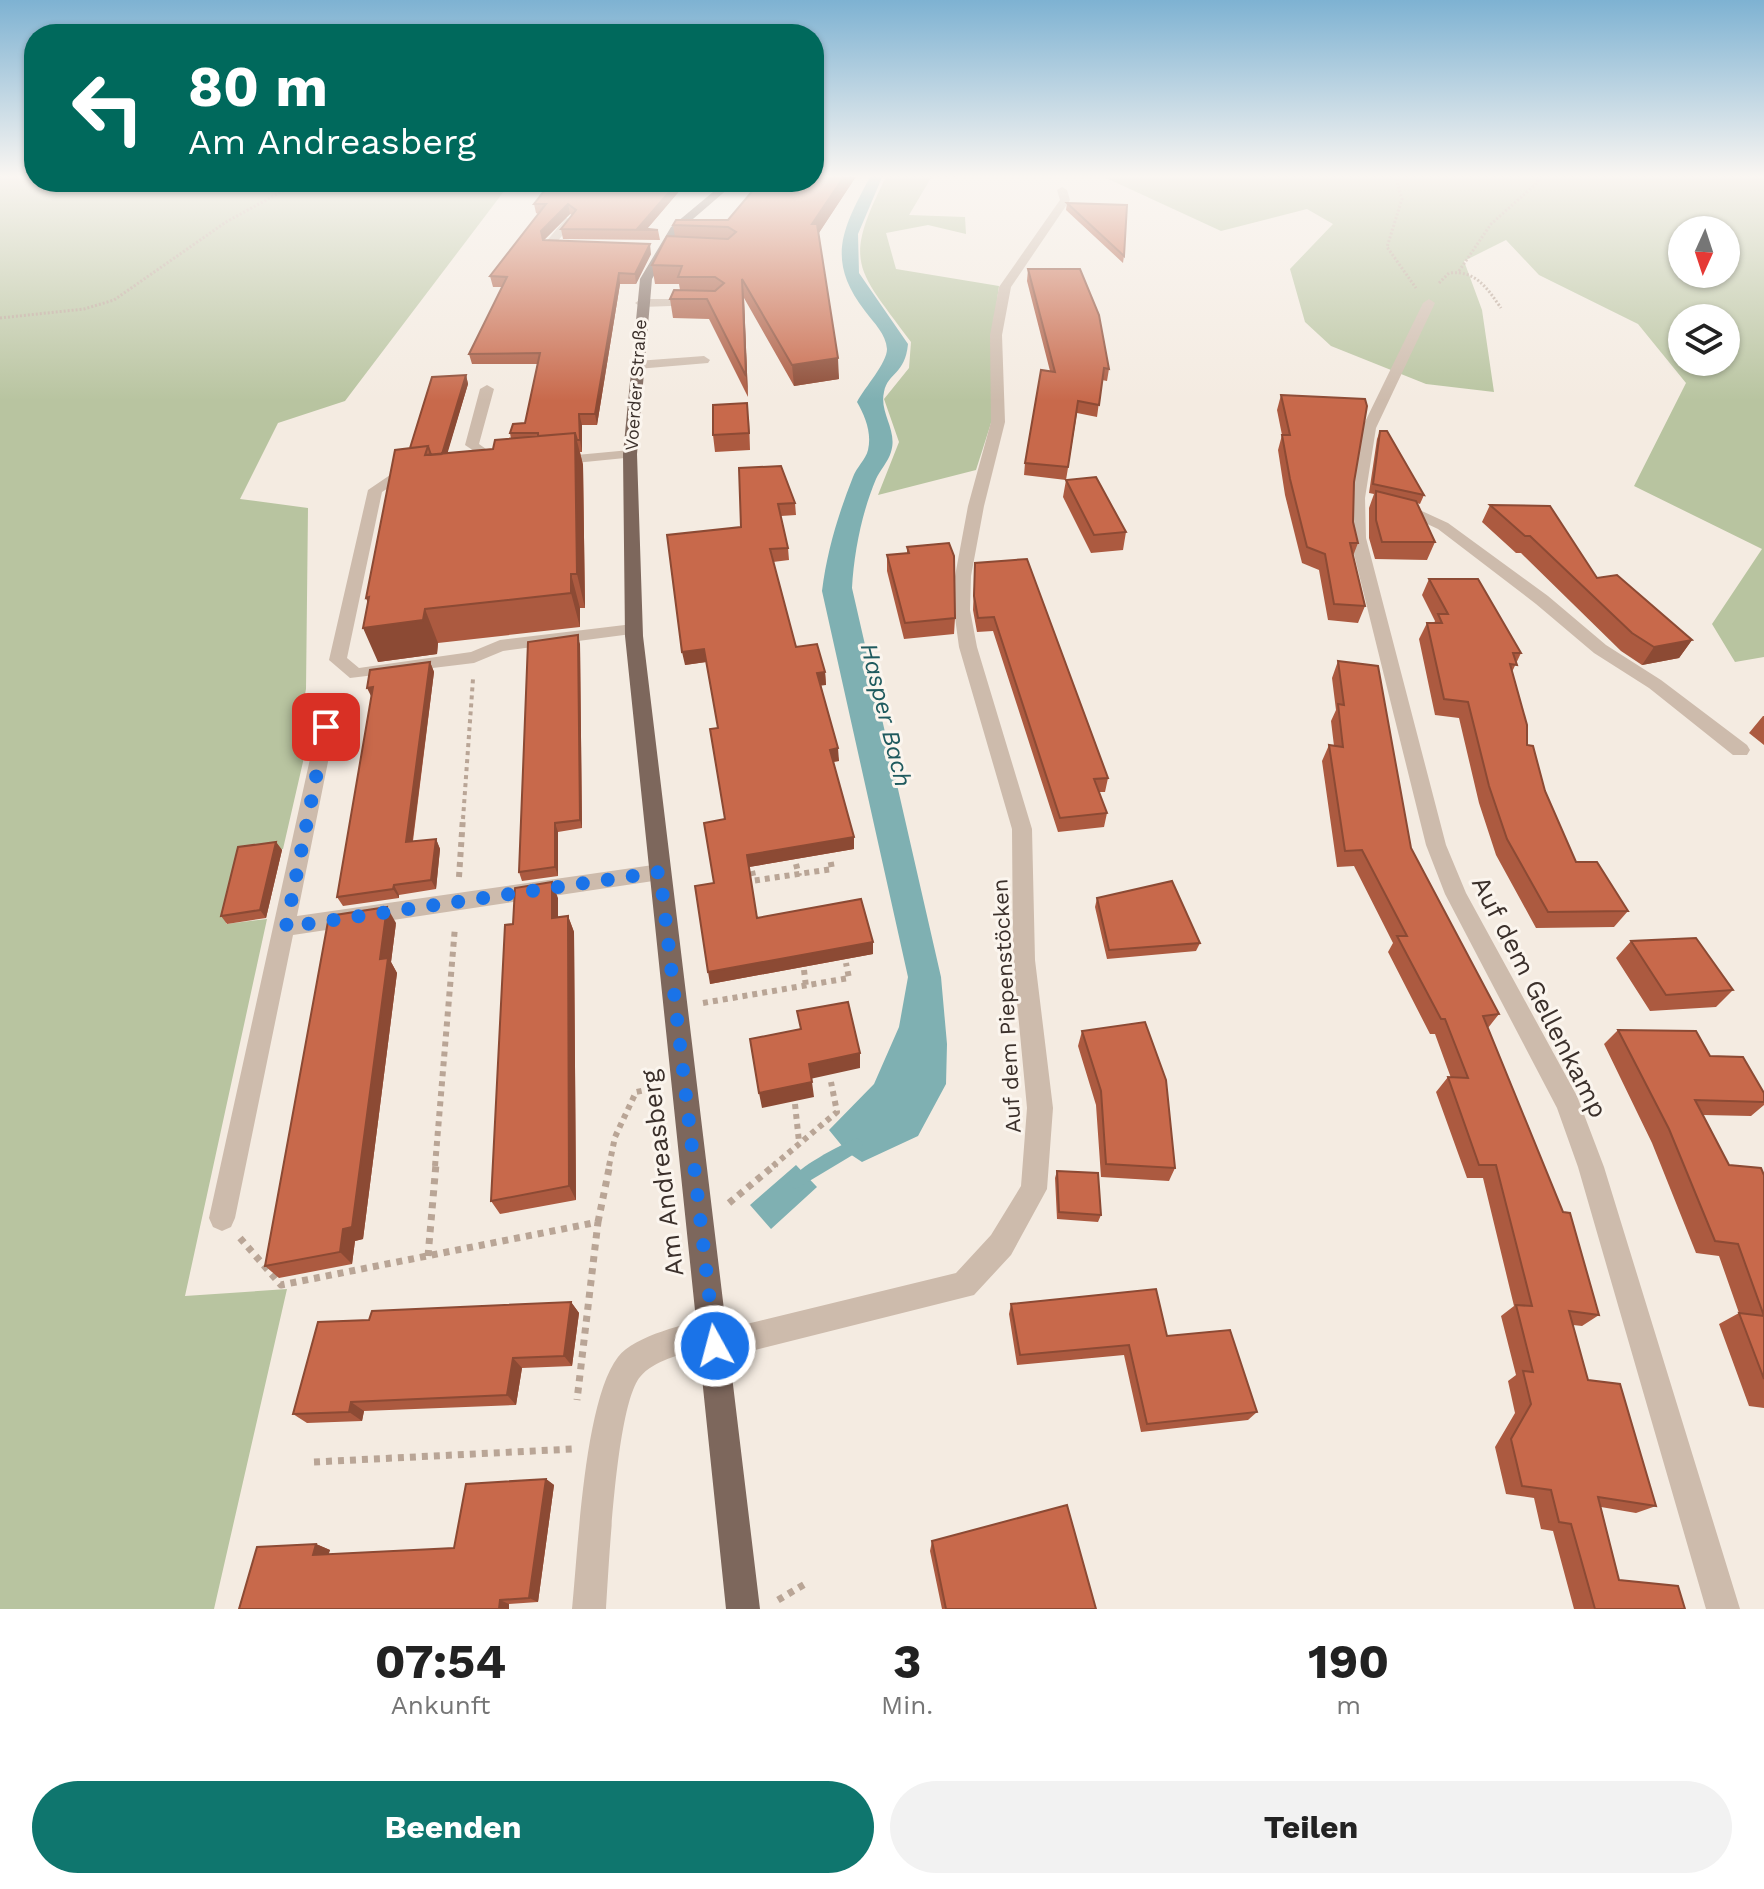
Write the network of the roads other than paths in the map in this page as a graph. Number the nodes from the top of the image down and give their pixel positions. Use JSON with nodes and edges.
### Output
{"nodes":[{"id":1,"x":660,"y":250,"type":"edge"},
{"id":2,"x":1030,"y":250,"type":"edge"},
{"id":3,"x":641,"y":303,"type":"junction"},
{"id":4,"x":717,"y":303,"type":"edge"},
{"id":5,"x":1429,"y":303,"type":"road end"},
{"id":6,"x":704,"y":360,"type":"dead end"},
{"id":7,"x":637,"y":365,"type":"junction"},
{"id":8,"x":487,"y":389,"type":"dead end"},
{"id":9,"x":550,"y":450,"type":"edge"},
{"id":10,"x":630,"y":450,"type":"junction"},
{"id":11,"x":523,"y":460,"type":"junction"},
{"id":12,"x":473,"y":469,"type":"edge"},
{"id":13,"x":428,"y":474,"type":"edge"},
{"id":14,"x":1370,"y":500,"type":"junction"},
{"id":15,"x":629,"y":528,"type":"joint"},
{"id":16,"x":633,"y":629,"type":"junction"},
{"id":17,"x":326,"y":727,"type":"dead end"},
{"id":18,"x":1740,"y":750,"type":"dead end"},
{"id":19,"x":660,"y":872,"type":"junction"},
{"id":20,"x":286,"y":927,"type":"junction"},
{"id":21,"x":222,"y":1218,"type":"road end"},
{"id":22,"x":714,"y":1338,"type":"junction"},
{"id":23,"x":589,"y":1609,"type":"edge"},
{"id":24,"x":743,"y":1609,"type":"edge"},
{"id":25,"x":1723,"y":1609,"type":"edge"}],
"edges":[{"from":1,"to":3,"type":"main road","name":"Voerder Straße"},
{"from":2,"to":22,"type":"street","name":"Auf dem Piepenstöcken"},
{"from":3,"to":4,"type":"street"},
{"from":3,"to":7,"type":"main road","name":"Voerder Straße"},
{"from":5,"to":14,"type":"street","name":"Auf dem Gellenkamp"},
{"from":6,"to":7,"type":"street"},
{"from":7,"to":10,"type":"main road","name":"Voerder Straße"},
{"from":8,"to":11,"type":"street"},
{"from":9,"to":10,"type":"street"},
{"from":10,"to":11,"type":"street"},
{"from":10,"to":15,"type":"main road","name":"Voerder Straße"},
{"from":11,"to":12,"type":"street"},
{"from":13,"to":16,"type":"street"},
{"from":14,"to":18,"type":"street"},
{"from":14,"to":25,"type":"street","name":"Auf dem Gellenkamp"},
{"from":15,"to":16,"type":"main road","name":"Am Andreasberg"},
{"from":16,"to":19,"type":"main road","name":"Am Andreasberg"},
{"from":17,"to":20,"type":"street"},
{"from":19,"to":20,"type":"street"},
{"from":19,"to":22,"type":"main road","name":"Am Andreasberg"},
{"from":20,"to":21,"type":"street"},
{"from":22,"to":23,"type":"street"},
{"from":22,"to":24,"type":"main road","name":"Am Andreasberg"}]}
